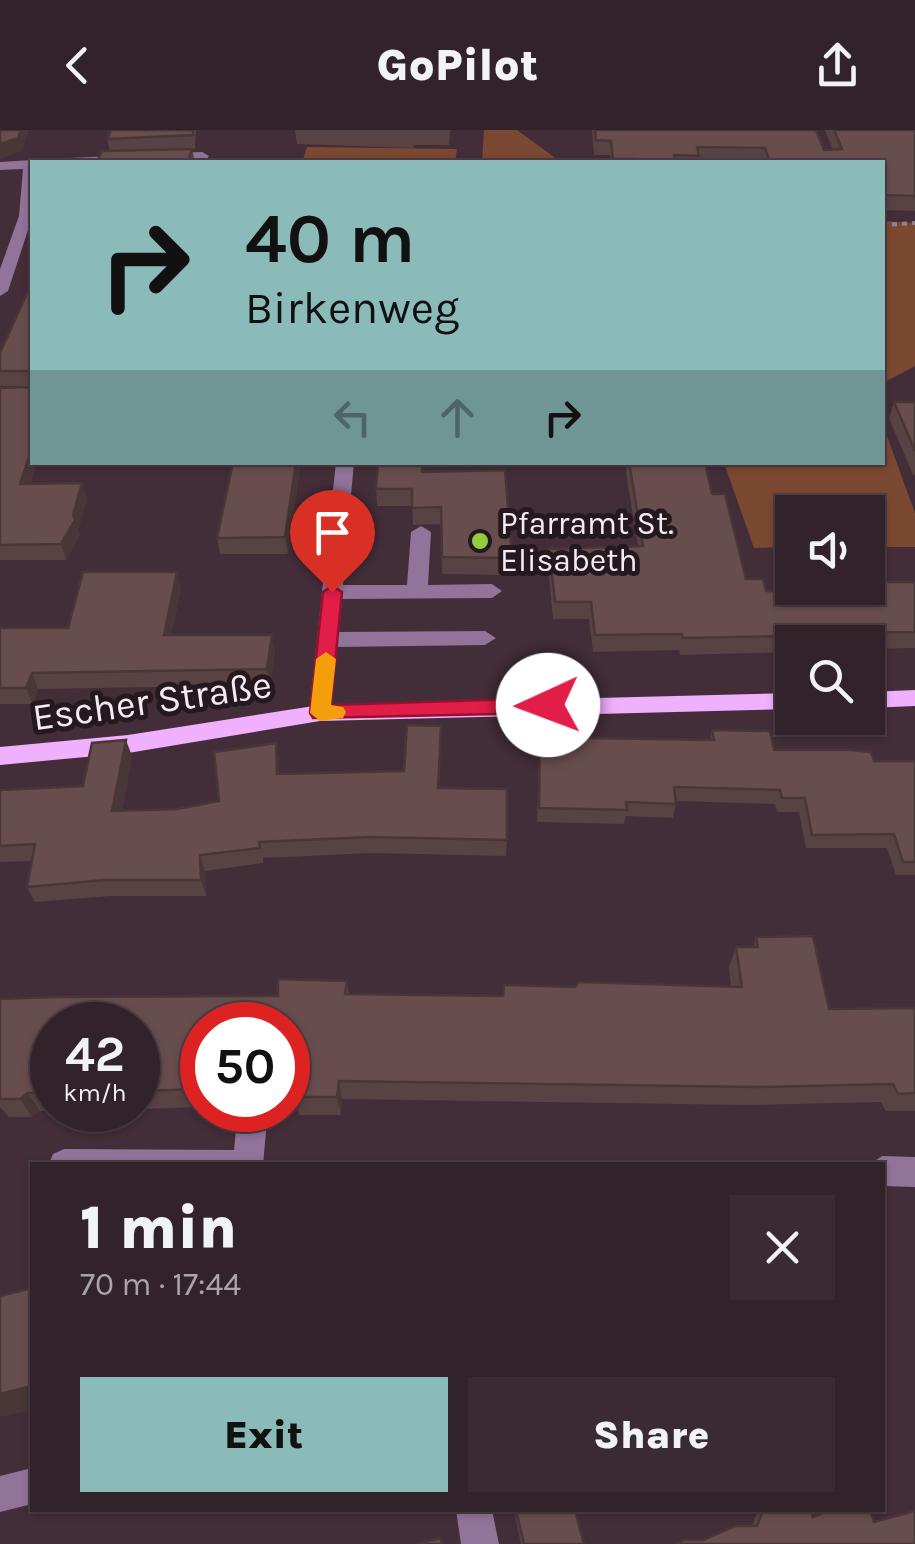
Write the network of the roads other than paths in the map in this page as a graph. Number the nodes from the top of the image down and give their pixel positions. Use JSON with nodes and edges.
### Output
{"nodes":[{"id":1,"x":202,"y":156,"type":"dead end"},
{"id":2,"x":113,"y":160,"type":"edge"},
{"id":3,"x":30,"y":164,"type":"edge"},
{"id":4,"x":0,"y":166,"type":"edge"},
{"id":5,"x":30,"y":174,"type":"edge"},
{"id":6,"x":0,"y":291,"type":"edge"},
{"id":7,"x":345,"y":465,"type":"edge"},
{"id":8,"x":421,"y":532,"type":"dead end"},
{"id":9,"x":492,"y":590,"type":"dead end"},
{"id":10,"x":332,"y":592,"type":"junction"},
{"id":11,"x":417,"y":592,"type":"junction"},
{"id":12,"x":485,"y":638,"type":"dead end"},
{"id":13,"x":328,"y":640,"type":"junction"},
{"id":14,"x":915,"y":698,"type":"edge"},
{"id":15,"x":885,"y":699,"type":"edge"},
{"id":16,"x":775,"y":701,"type":"edge"},
{"id":17,"x":320,"y":713,"type":"junction"},
{"id":18,"x":0,"y":756,"type":"edge"},
{"id":19,"x":251,"y":1132,"type":"edge"},
{"id":20,"x":248,"y":1162,"type":"edge"},
{"id":21,"x":885,"y":1172,"type":"edge"},
{"id":22,"x":915,"y":1172,"type":"edge"},
{"id":23,"x":30,"y":1486,"type":"edge"},
{"id":24,"x":0,"y":1494,"type":"edge"},
{"id":25,"x":474,"y":1512,"type":"edge"},
{"id":26,"x":480,"y":1544,"type":"edge"}],
"edges":[{"from":1,"to":2,"type":"street"},
{"from":3,"to":4,"type":"street"},
{"from":5,"to":6,"type":"street"},
{"from":7,"to":10,"type":"street"},
{"from":8,"to":11,"type":"street"},
{"from":9,"to":11,"type":"street"},
{"from":10,"to":11,"type":"street"},
{"from":10,"to":13,"type":"street"},
{"from":12,"to":13,"type":"street"},
{"from":13,"to":17,"type":"street"},
{"from":14,"to":15,"type":"main road"},
{"from":16,"to":17,"type":"main road","name":"Escher Straße"},
{"from":17,"to":18,"type":"main road","name":"Escher Straße"},
{"from":19,"to":20,"type":"street"},
{"from":21,"to":22,"type":"street"},
{"from":23,"to":24,"type":"street"},
{"from":25,"to":26,"type":"street"}]}
